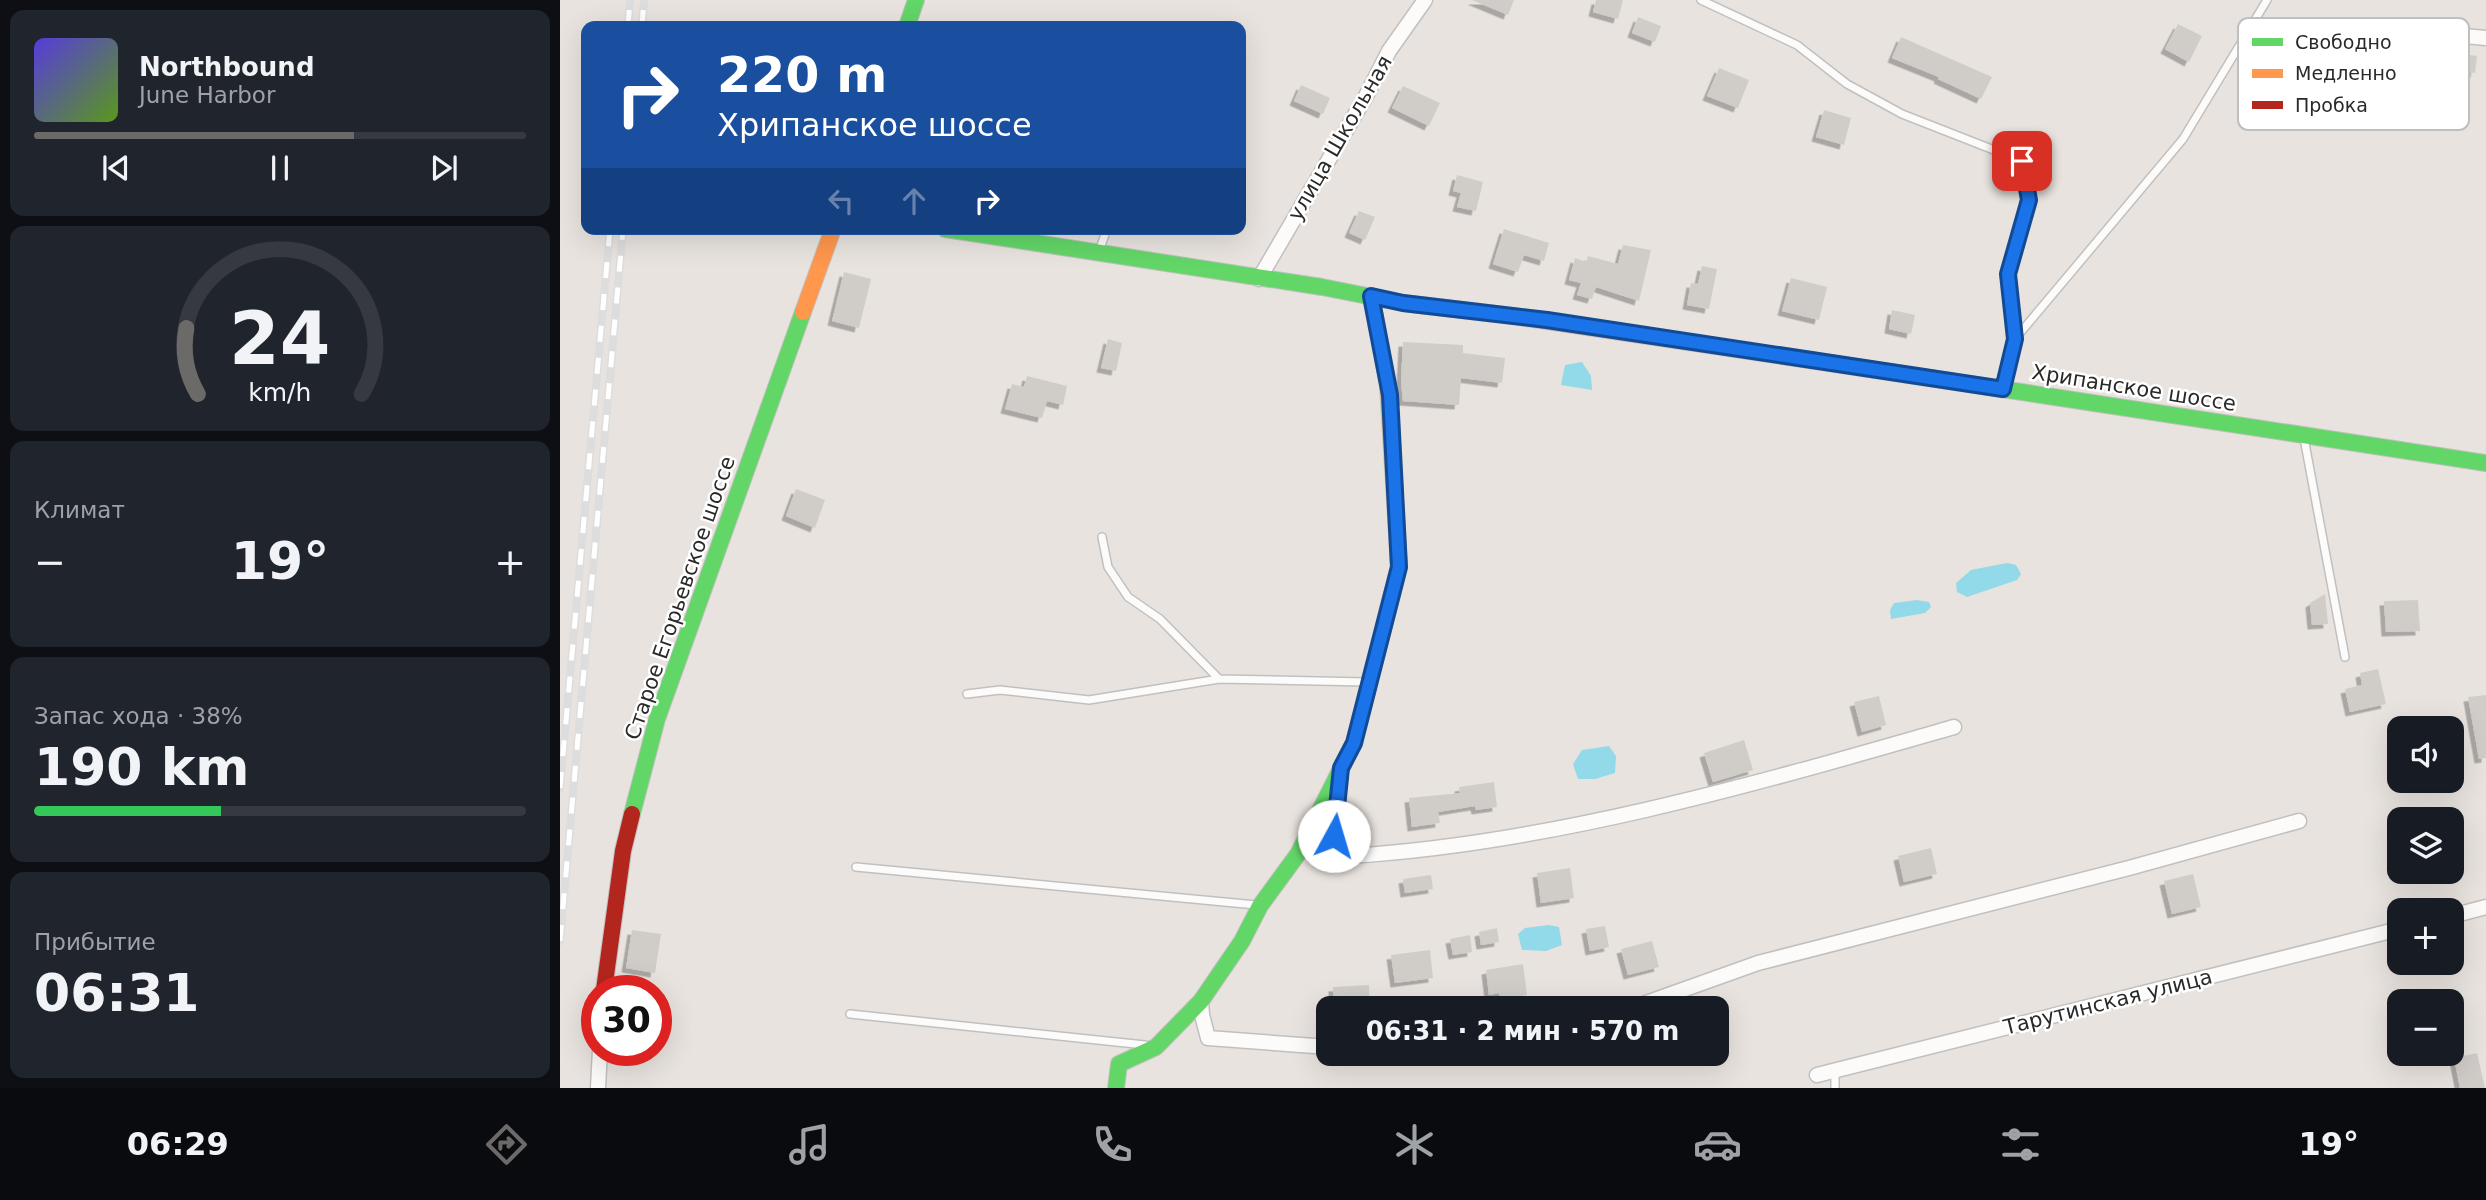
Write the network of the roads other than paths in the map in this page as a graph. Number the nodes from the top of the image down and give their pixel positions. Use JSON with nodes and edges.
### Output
{"nodes":[{"id":1,"x":916,"y":0,"type":"edge"},
{"id":2,"x":1425,"y":0,"type":"edge"},
{"id":3,"x":1701,"y":0,"type":"edge"},
{"id":4,"x":2267,"y":0,"type":"edge"},
{"id":5,"x":2256,"y":18,"type":"edge"},
{"id":6,"x":909,"y":21,"type":"edge"},
{"id":7,"x":2238,"y":48,"type":"edge"},
{"id":8,"x":831,"y":235,"type":"edge"},
{"id":9,"x":983,"y":235,"type":"edge"},
{"id":10,"x":1105,"y":235,"type":"edge"},
{"id":11,"x":1098,"y":253,"type":"junction"},
{"id":12,"x":1259,"y":279,"type":"junction"},
{"id":13,"x":1371,"y":296,"type":"junction"},
{"id":14,"x":2015,"y":339,"type":"junction"},
{"id":15,"x":2003,"y":389,"type":"junction"},
{"id":16,"x":2303,"y":435,"type":"junction"},
{"id":17,"x":2486,"y":463,"type":"edge"},
{"id":18,"x":1102,"y":537,"type":"dead end"},
{"id":19,"x":2345,"y":657,"type":"dead end"},
{"id":20,"x":1219,"y":680,"type":"junction"},
{"id":21,"x":1370,"y":682,"type":"junction"},
{"id":22,"x":967,"y":694,"type":"dead end"},
{"id":23,"x":1954,"y":727,"type":"dead end"},
{"id":24,"x":1341,"y":768,"type":"junction"},
{"id":25,"x":2299,"y":821,"type":"dead end"},
{"id":26,"x":856,"y":867,"type":"dead end"},
{"id":27,"x":1260,"y":906,"type":"junction"},
{"id":28,"x":2486,"y":907,"type":"edge"},
{"id":29,"x":2464,"y":913,"type":"edge"},
{"id":30,"x":2387,"y":932,"type":"edge"},
{"id":31,"x":606,"y":975,"type":"edge"},
{"id":32,"x":1666,"y":996,"type":"edge"},
{"id":33,"x":1201,"y":1001,"type":"junction"},
{"id":34,"x":850,"y":1014,"type":"dead end"},
{"id":35,"x":1316,"y":1046,"type":"edge"},
{"id":36,"x":1156,"y":1047,"type":"junction"},
{"id":37,"x":599,"y":1066,"type":"edge"},
{"id":38,"x":1835,"y":1071,"type":"junction"},
{"id":39,"x":1817,"y":1076,"type":"dead end"},
{"id":40,"x":598,"y":1088,"type":"edge"},
{"id":41,"x":1116,"y":1088,"type":"edge"},
{"id":42,"x":1835,"y":1088,"type":"edge"}],
"edges":[{"from":1,"to":6,"type":"street"},
{"from":2,"to":12,"type":"street","name":"улица Школьная"},
{"from":3,"to":14,"type":"lane"},
{"from":4,"to":5,"type":"lane"},
{"from":7,"to":14,"type":"lane"},
{"from":8,"to":31,"type":"street","name":"Старое Егорьевское шоссе"},
{"from":9,"to":11,"type":"street","name":"Хрипанское шоссе"},
{"from":10,"to":11,"type":"lane"},
{"from":11,"to":12,"type":"street","name":"Хрипанское шоссе"},
{"from":12,"to":13,"type":"street","name":"Хрипанское шоссе"},
{"from":13,"to":15,"type":"street","name":"Хрипанское шоссе"},
{"from":13,"to":21,"type":"street"},
{"from":14,"to":15,"type":"lane"},
{"from":15,"to":16,"type":"street","name":"Хрипанское шоссе"},
{"from":16,"to":17,"type":"street","name":"Хрипанское шоссе"},
{"from":16,"to":19,"type":"lane"},
{"from":18,"to":20,"type":"lane"},
{"from":20,"to":21,"type":"lane"},
{"from":20,"to":22,"type":"lane"},
{"from":21,"to":24,"type":"street"},
{"from":23,"to":24,"type":"street"},
{"from":24,"to":27,"type":"street"},
{"from":25,"to":32,"type":"street"},
{"from":26,"to":27,"type":"lane"},
{"from":27,"to":33,"type":"street"},
{"from":28,"to":29,"type":"street"},
{"from":30,"to":38,"type":"street","name":"Тарутинская улица"},
{"from":33,"to":35,"type":"street"},
{"from":33,"to":36,"type":"street"},
{"from":34,"to":36,"type":"lane"},
{"from":36,"to":41,"type":"street"},
{"from":37,"to":40,"type":"street"},
{"from":38,"to":39,"type":"street","name":"Тарутинская улица"},
{"from":38,"to":42,"type":"lane"}]}
